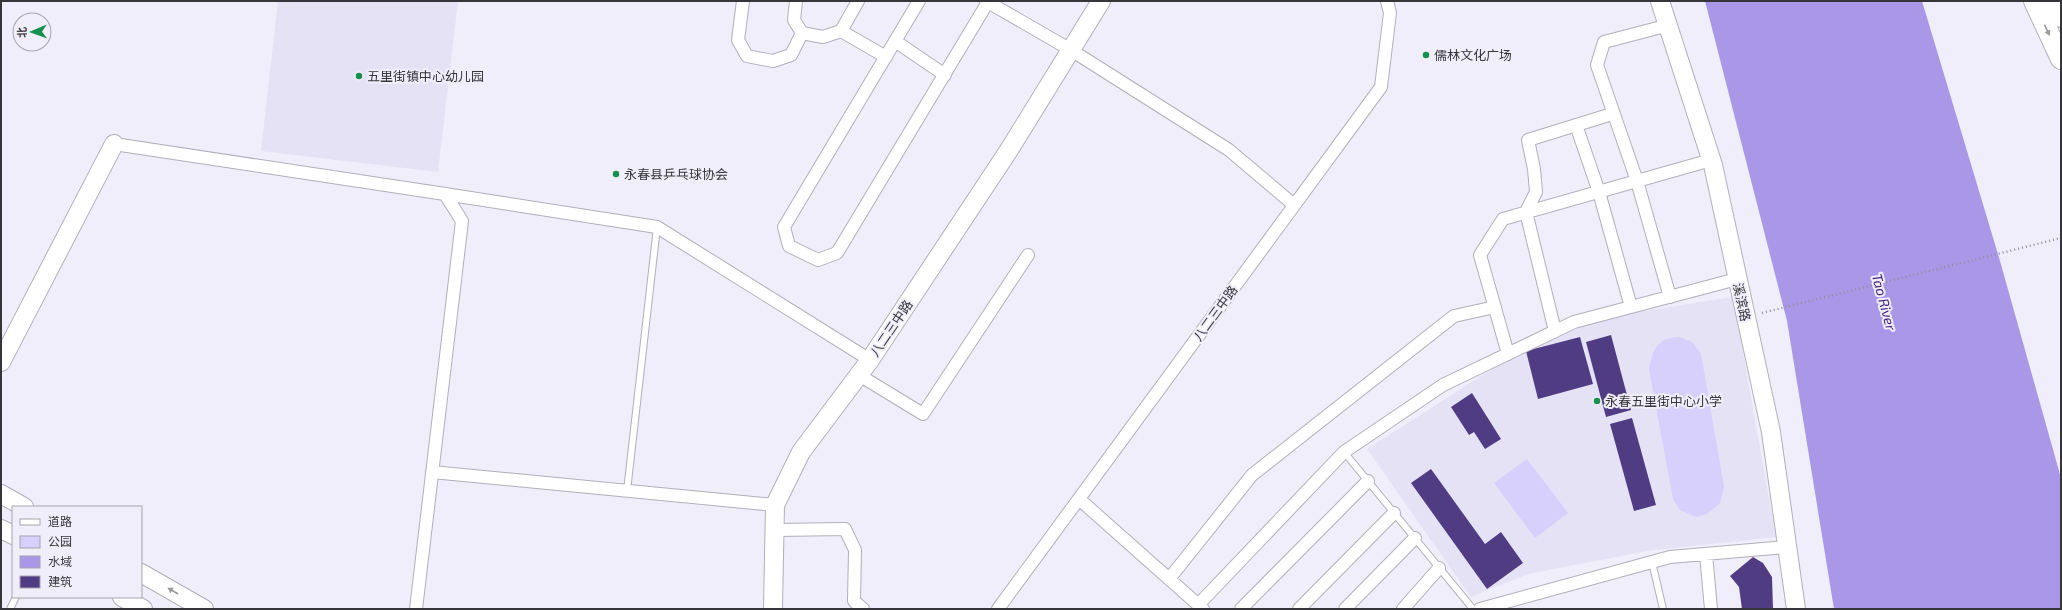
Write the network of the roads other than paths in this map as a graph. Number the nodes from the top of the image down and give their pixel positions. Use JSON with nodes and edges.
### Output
{"nodes":[{"id":1,"x":743,"y":1,"type":"edge"},
{"id":2,"x":796,"y":1,"type":"edge"},
{"id":3,"x":858,"y":1,"type":"edge"},
{"id":4,"x":919,"y":1,"type":"edge"},
{"id":5,"x":1101,"y":1,"type":"edge"},
{"id":6,"x":1387,"y":1,"type":"edge"},
{"id":7,"x":1660,"y":1,"type":"edge"},
{"id":8,"x":2034,"y":1,"type":"edge"},
{"id":9,"x":2054,"y":1,"type":"edge"},
{"id":10,"x":987,"y":2,"type":"edge"},
{"id":11,"x":2061,"y":17,"type":"edge"},
{"id":12,"x":1669,"y":25,"type":"junction"},
{"id":13,"x":841,"y":31,"type":"junction"},
{"id":14,"x":802,"y":33,"type":"junction"},
{"id":15,"x":895,"y":41,"type":"junction"},
{"id":16,"x":1071,"y":50,"type":"junction"},
{"id":17,"x":886,"y":57,"type":"junction"},
{"id":18,"x":2061,"y":59,"type":"edge"},
{"id":19,"x":945,"y":75,"type":"junction"},
{"id":20,"x":1612,"y":114,"type":"junction"},
{"id":21,"x":1576,"y":125,"type":"junction"},
{"id":22,"x":114,"y":144,"type":"joint"},
{"id":23,"x":1712,"y":160,"type":"junction"},
{"id":24,"x":1637,"y":181,"type":"junction"},
{"id":25,"x":1599,"y":192,"type":"junction"},
{"id":26,"x":445,"y":194,"type":"junction"},
{"id":27,"x":1294,"y":205,"type":"junction"},
{"id":28,"x":1526,"y":212,"type":"junction"},
{"id":29,"x":657,"y":227,"type":"junction"},
{"id":30,"x":1028,"y":255,"type":"dead end"},
{"id":31,"x":1738,"y":279,"type":"junction"},
{"id":32,"x":1670,"y":297,"type":"junction"},
{"id":33,"x":1495,"y":307,"type":"junction"},
{"id":34,"x":1631,"y":307,"type":"junction"},
{"id":35,"x":1555,"y":331,"type":"junction"},
{"id":36,"x":1508,"y":354,"type":"junction"},
{"id":37,"x":870,"y":360,"type":"junction"},
{"id":38,"x":1,"y":362,"type":"edge"},
{"id":39,"x":859,"y":375,"type":"junction"},
{"id":40,"x":1344,"y":452,"type":"junction"},
{"id":41,"x":432,"y":472,"type":"junction"},
{"id":42,"x":1368,"y":481,"type":"junction"},
{"id":43,"x":627,"y":491,"type":"junction"},
{"id":44,"x":1,"y":494,"type":"edge"},
{"id":45,"x":1079,"y":499,"type":"junction"},
{"id":46,"x":775,"y":505,"type":"junction"},
{"id":47,"x":22,"y":506,"type":"edge"},
{"id":48,"x":1394,"y":513,"type":"junction"},
{"id":49,"x":1,"y":529,"type":"edge"},
{"id":50,"x":775,"y":530,"type":"junction"},
{"id":51,"x":12,"y":534,"type":"edge"},
{"id":52,"x":1415,"y":538,"type":"junction"},
{"id":53,"x":1787,"y":547,"type":"junction"},
{"id":54,"x":1706,"y":554,"type":"junction"},
{"id":55,"x":1652,"y":562,"type":"junction"},
{"id":56,"x":1439,"y":568,"type":"junction"},
{"id":57,"x":142,"y":574,"type":"edge"},
{"id":58,"x":1169,"y":579,"type":"junction"},
{"id":59,"x":16,"y":598,"type":"edge"},
{"id":60,"x":124,"y":598,"type":"edge"},
{"id":61,"x":1201,"y":607,"type":"edge"},
{"id":62,"x":10,"y":609,"type":"edge"},
{"id":63,"x":143,"y":609,"type":"edge"},
{"id":64,"x":204,"y":609,"type":"edge"},
{"id":65,"x":416,"y":609,"type":"edge"},
{"id":66,"x":773,"y":609,"type":"edge"},
{"id":67,"x":863,"y":609,"type":"edge"},
{"id":68,"x":998,"y":609,"type":"edge"},
{"id":69,"x":1241,"y":609,"type":"edge"},
{"id":70,"x":1298,"y":609,"type":"edge"},
{"id":71,"x":1345,"y":609,"type":"edge"},
{"id":72,"x":1403,"y":609,"type":"edge"},
{"id":73,"x":1473,"y":609,"type":"edge"},
{"id":74,"x":1480,"y":609,"type":"edge"},
{"id":75,"x":1663,"y":609,"type":"edge"},
{"id":76,"x":1711,"y":609,"type":"edge"},
{"id":77,"x":1796,"y":609,"type":"edge"}],
"edges":[{"from":1,"to":14,"type":"street"},
{"from":2,"to":14,"type":"street"},
{"from":3,"to":13,"type":"street"},
{"from":4,"to":15,"type":"street"},
{"from":5,"to":16,"type":"main road","name":"八二三中路"},
{"from":6,"to":27,"type":"street","name":"八二三中路"},
{"from":7,"to":12,"type":"main road","name":"溪滨路"},
{"from":8,"to":18,"type":"main road","one_way":true},
{"from":9,"to":11,"type":"main road"},
{"from":10,"to":16,"type":"street"},
{"from":10,"to":19,"type":"street"},
{"from":12,"to":20,"type":"street"},
{"from":12,"to":23,"type":"main road","name":"溪滨路"},
{"from":13,"to":14,"type":"street"},
{"from":13,"to":17,"type":"street"},
{"from":15,"to":17,"type":"street"},
{"from":15,"to":19,"type":"street"},
{"from":16,"to":27,"type":"street"},
{"from":16,"to":37,"type":"main road","name":"八二三中路"},
{"from":17,"to":19,"type":"street"},
{"from":20,"to":21,"type":"street"},
{"from":20,"to":24,"type":"street"},
{"from":21,"to":25,"type":"street"},
{"from":21,"to":28,"type":"street"},
{"from":22,"to":26,"type":"street"},
{"from":22,"to":38,"type":"main road"},
{"from":23,"to":24,"type":"street"},
{"from":23,"to":31,"type":"main road","name":"溪滨路"},
{"from":24,"to":25,"type":"street"},
{"from":24,"to":32,"type":"street"},
{"from":25,"to":28,"type":"street"},
{"from":25,"to":34,"type":"street"},
{"from":26,"to":29,"type":"street"},
{"from":26,"to":41,"type":"street"},
{"from":27,"to":45,"type":"street","name":"八二三中路"},
{"from":28,"to":33,"type":"street"},
{"from":28,"to":35,"type":"street"},
{"from":29,"to":37,"type":"street"},
{"from":29,"to":43,"type":"lane"},
{"from":30,"to":39,"type":"street"},
{"from":31,"to":32,"type":"street"},
{"from":31,"to":53,"type":"main road","name":"溪滨路"},
{"from":32,"to":34,"type":"street"},
{"from":33,"to":36,"type":"street"},
{"from":33,"to":58,"type":"street"},
{"from":34,"to":35,"type":"street"},
{"from":35,"to":36,"type":"street"},
{"from":36,"to":40,"type":"street"},
{"from":37,"to":39,"type":"main road","name":"八二三中路"},
{"from":39,"to":46,"type":"main road","name":"八二三中路"},
{"from":40,"to":42,"type":"lane"},
{"from":40,"to":61,"type":"street"},
{"from":41,"to":43,"type":"street"},
{"from":41,"to":65,"type":"street"},
{"from":42,"to":48,"type":"lane"},
{"from":42,"to":69,"type":"street"},
{"from":43,"to":46,"type":"street"},
{"from":44,"to":47,"type":"main road"},
{"from":45,"to":58,"type":"street"},
{"from":45,"to":68,"type":"street","name":"八二三中路"},
{"from":46,"to":50,"type":"main road","name":"八二三中路"},
{"from":48,"to":52,"type":"lane"},
{"from":48,"to":70,"type":"street"},
{"from":49,"to":51,"type":"main road"},
{"from":50,"to":66,"type":"main road","name":"八二三中路"},
{"from":50,"to":67,"type":"street"},
{"from":52,"to":56,"type":"lane"},
{"from":52,"to":71,"type":"street"},
{"from":53,"to":54,"type":"street"},
{"from":53,"to":77,"type":"main road","name":"溪滨路"},
{"from":54,"to":55,"type":"street"},
{"from":54,"to":76,"type":"street"},
{"from":55,"to":74,"type":"street"},
{"from":55,"to":75,"type":"lane"},
{"from":56,"to":72,"type":"street"},
{"from":56,"to":73,"type":"lane"},
{"from":64,"to":57,"type":"main road","one_way":true},
{"from":58,"to":61,"type":"street"},
{"from":59,"to":62,"type":"lane"},
{"from":60,"to":63,"type":"main road"}]}
